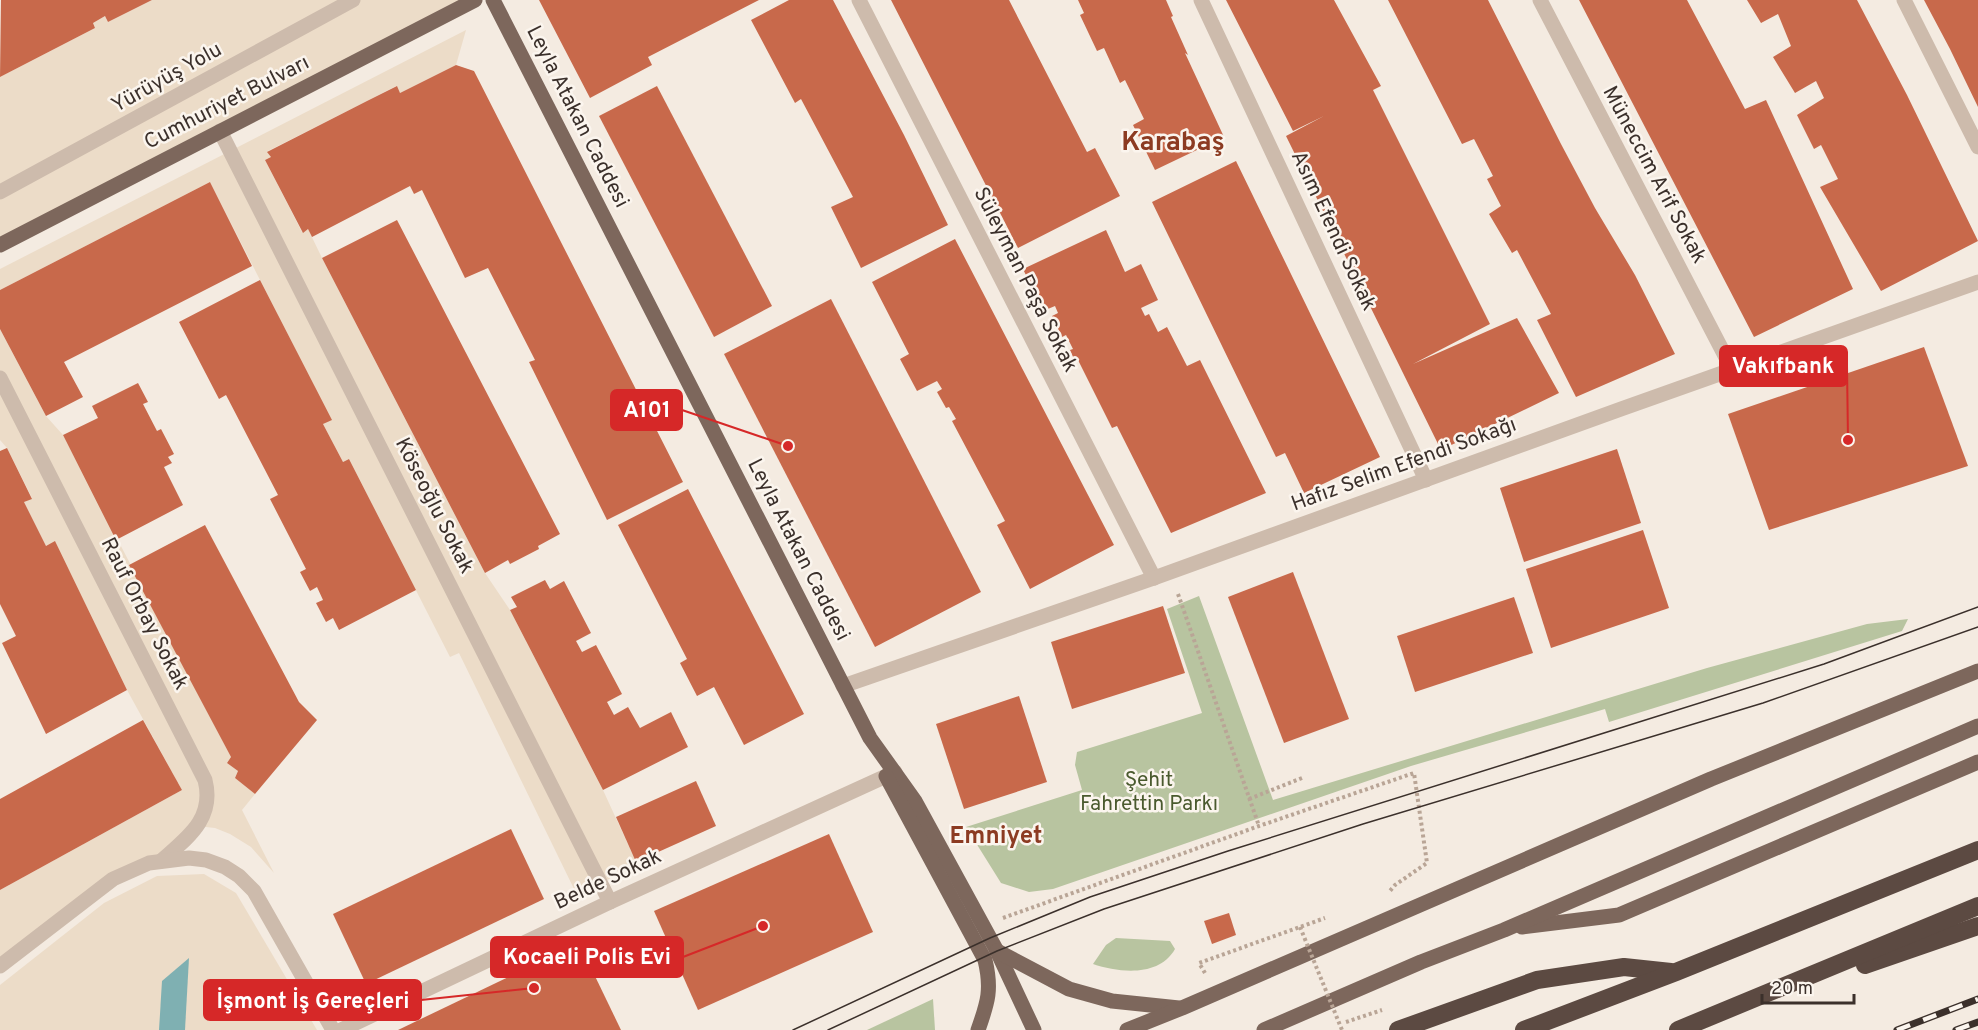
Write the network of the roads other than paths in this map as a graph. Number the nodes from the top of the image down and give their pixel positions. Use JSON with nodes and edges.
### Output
{"nodes":[{"id":1,"x":353,"y":0,"type":"edge"},
{"id":2,"x":475,"y":0,"type":"edge"},
{"id":3,"x":493,"y":0,"type":"edge"},
{"id":4,"x":859,"y":0,"type":"edge"},
{"id":5,"x":1201,"y":0,"type":"edge"},
{"id":6,"x":1540,"y":0,"type":"edge"},
{"id":7,"x":1904,"y":0,"type":"edge"},
{"id":8,"x":220,"y":131,"type":"junction"},
{"id":9,"x":1978,"y":147,"type":"edge"},
{"id":10,"x":0,"y":192,"type":"edge"},
{"id":11,"x":0,"y":245,"type":"edge"},
{"id":12,"x":1978,"y":282,"type":"edge"},
{"id":13,"x":1732,"y":369,"type":"junction"},
{"id":14,"x":0,"y":378,"type":"edge"},
{"id":15,"x":1426,"y":480,"type":"junction"},
{"id":16,"x":1154,"y":578,"type":"junction"},
{"id":17,"x":1978,"y":671,"type":"edge"},
{"id":18,"x":843,"y":686,"type":"junction"},
{"id":19,"x":1978,"y":726,"type":"edge"},
{"id":20,"x":1978,"y":762,"type":"edge"},
{"id":21,"x":890,"y":774,"type":"junction"},
{"id":22,"x":1978,"y":845,"type":"edge"},
{"id":23,"x":1978,"y":850,"type":"edge"},
{"id":24,"x":161,"y":861,"type":"junction"},
{"id":25,"x":1941,"y":866,"type":"junction"},
{"id":26,"x":610,"y":902,"type":"junction"},
{"id":27,"x":1978,"y":906,"type":"edge"},
{"id":28,"x":1978,"y":926,"type":"edge"},
{"id":29,"x":1504,"y":930,"type":"junction"},
{"id":30,"x":997,"y":951,"type":"junction"},
{"id":31,"x":0,"y":966,"type":"edge"},
{"id":32,"x":1676,"y":972,"type":"junction"},
{"id":33,"x":1182,"y":1008,"type":"junction"},
{"id":34,"x":1705,"y":1019,"type":"junction"},
{"id":35,"x":333,"y":1030,"type":"edge"},
{"id":36,"x":341,"y":1030,"type":"edge"},
{"id":37,"x":978,"y":1030,"type":"edge"},
{"id":38,"x":1034,"y":1030,"type":"edge"},
{"id":39,"x":1127,"y":1030,"type":"edge"},
{"id":40,"x":1264,"y":1030,"type":"edge"},
{"id":41,"x":1398,"y":1030,"type":"edge"},
{"id":42,"x":1524,"y":1030,"type":"edge"},
{"id":43,"x":1678,"y":1030,"type":"edge"}],
"edges":[{"from":1,"to":10,"type":"street","name":"Yürüyüş Yolu"},
{"from":2,"to":8,"type":"main road","name":"Cumhuriyet Bulvarı"},
{"from":3,"to":18,"type":"main road","name":"Leyla Atakan Caddesi"},
{"from":4,"to":16,"type":"street","name":"Süleyman Paşa Sokak"},
{"from":5,"to":15,"type":"street","name":"Asım Efendi Sokak"},
{"from":6,"to":13,"type":"street","name":"Müneccim Arif Sokak"},
{"from":7,"to":9,"type":"street"},
{"from":8,"to":11,"type":"main road","name":"Cumhuriyet Bulvarı"},
{"from":8,"to":26,"type":"street","name":"Köseoğlu Sokak"},
{"from":12,"to":13,"type":"street","name":"Hafız Selim Efendi Sokağı"},
{"from":13,"to":15,"type":"street","name":"Hafız Selim Efendi Sokağı"},
{"from":14,"to":24,"type":"street","name":"Rauf Orbay Sokak"},
{"from":15,"to":16,"type":"street","name":"Hafız Selim Efendi Sokağı"},
{"from":16,"to":18,"type":"street","name":"Hafız Selim Efendi Sokağı"},
{"from":17,"to":33,"type":"main road"},
{"from":18,"to":21,"type":"main road","name":"Leyla Atakan Caddesi"},
{"from":19,"to":29,"type":"main road"},
{"from":20,"to":29,"type":"main road"},
{"from":21,"to":26,"type":"street","name":"Belde Sokak"},
{"from":21,"to":30,"type":"main road","name":"Leyla Atakan Caddesi"},
{"from":21,"to":37,"type":"main road"},
{"from":22,"to":25,"type":"highway"},
{"from":23,"to":25,"type":"highway"},
{"from":24,"to":31,"type":"street"},
{"from":24,"to":35,"type":"street"},
{"from":25,"to":32,"type":"highway"},
{"from":26,"to":36,"type":"street","name":"Belde Sokak"},
{"from":27,"to":34,"type":"highway"},
{"from":28,"to":34,"type":"highway"},
{"from":29,"to":40,"type":"main road"},
{"from":30,"to":33,"type":"main road"},
{"from":30,"to":38,"type":"main road","name":"Leyla Atakan Caddesi"},
{"from":32,"to":41,"type":"highway"},
{"from":32,"to":42,"type":"highway"},
{"from":33,"to":39,"type":"main road"},
{"from":34,"to":43,"type":"highway"}]}
